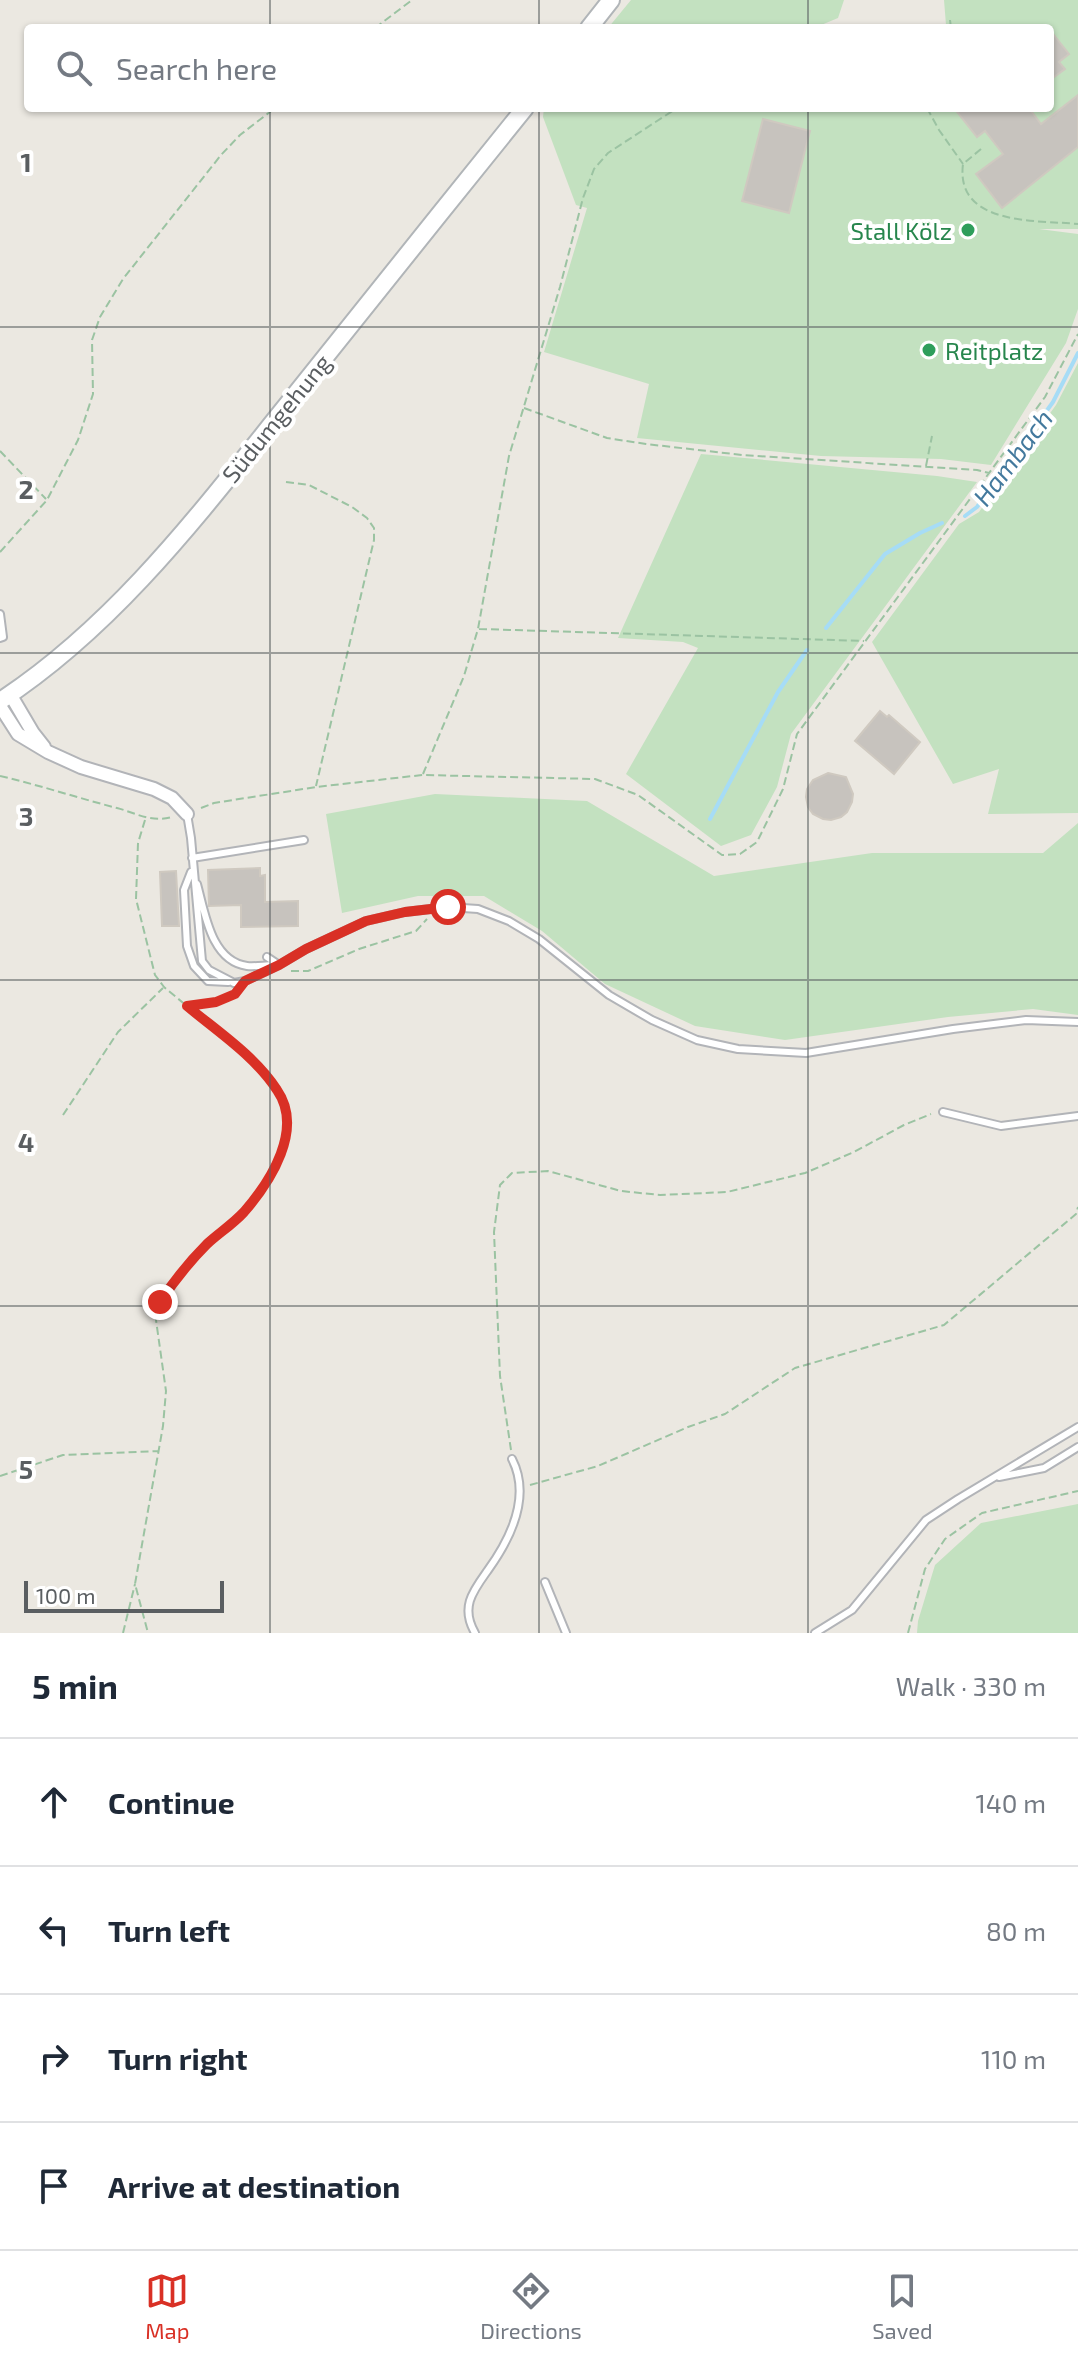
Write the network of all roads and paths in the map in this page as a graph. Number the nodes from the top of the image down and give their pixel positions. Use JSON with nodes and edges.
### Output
{"nodes":[{"id":1,"x":412,"y":0,"type":"edge"},
{"id":2,"x":611,"y":0,"type":"edge"},
{"id":3,"x":950,"y":20,"type":"dead end"},
{"id":4,"x":380,"y":24,"type":"edge"},
{"id":5,"x":592,"y":24,"type":"edge"},
{"id":6,"x":950,"y":24,"type":"edge"},
{"id":7,"x":270,"y":112,"type":"edge"},
{"id":8,"x":522,"y":112,"type":"edge"},
{"id":9,"x":671,"y":112,"type":"edge"},
{"id":10,"x":929,"y":112,"type":"edge"},
{"id":11,"x":981,"y":149,"type":"dead end"},
{"id":12,"x":963,"y":164,"type":"junction"},
{"id":13,"x":1078,"y":224,"type":"edge"},
{"id":14,"x":1078,"y":334,"type":"edge"},
{"id":15,"x":524,"y":408,"type":"junction"},
{"id":16,"x":932,"y":436,"type":"dead end"},
{"id":17,"x":0,"y":451,"type":"edge"},
{"id":18,"x":925,"y":467,"type":"junction"},
{"id":19,"x":990,"y":473,"type":"junction"},
{"id":20,"x":286,"y":482,"type":"dead end"},
{"id":21,"x":47,"y":500,"type":"junction"},
{"id":22,"x":0,"y":552,"type":"edge"},
{"id":23,"x":0,"y":614,"type":"edge"},
{"id":24,"x":478,"y":629,"type":"junction"},
{"id":25,"x":0,"y":638,"type":"edge"},
{"id":26,"x":865,"y":641,"type":"junction"},
{"id":27,"x":3,"y":701,"type":"edge"},
{"id":28,"x":0,"y":731,"type":"edge"},
{"id":29,"x":18,"y":734,"type":"junction"},
{"id":30,"x":48,"y":752,"type":"junction"},
{"id":31,"x":422,"y":775,"type":"junction"},
{"id":32,"x":0,"y":776,"type":"edge"},
{"id":33,"x":316,"y":787,"type":"junction"},
{"id":34,"x":187,"y":814,"type":"junction"},
{"id":35,"x":146,"y":818,"type":"junction"},
{"id":36,"x":304,"y":840,"type":"dead end"},
{"id":37,"x":192,"y":858,"type":"junction"},
{"id":38,"x":193,"y":869,"type":"junction"},
{"id":39,"x":432,"y":909,"type":"junction"},
{"id":40,"x":267,"y":957,"type":"dead end"},
{"id":41,"x":279,"y":965,"type":"junction"},
{"id":42,"x":245,"y":981,"type":"junction"},
{"id":43,"x":234,"y":983,"type":"junction"},
{"id":44,"x":164,"y":987,"type":"junction"},
{"id":45,"x":187,"y":1006,"type":"junction"},
{"id":46,"x":1078,"y":1022,"type":"edge"},
{"id":47,"x":943,"y":1112,"type":"joint"},
{"id":48,"x":63,"y":1115,"type":"dead end"},
{"id":49,"x":1078,"y":1116,"type":"edge"},
{"id":50,"x":1078,"y":1207,"type":"edge"},
{"id":51,"x":1078,"y":1427,"type":"edge"},
{"id":52,"x":1078,"y":1447,"type":"edge"},
{"id":53,"x":159,"y":1451,"type":"junction"},
{"id":54,"x":512,"y":1459,"type":"joint"},
{"id":55,"x":0,"y":1476,"type":"edge"},
{"id":56,"x":991,"y":1479,"type":"junction"},
{"id":57,"x":521,"y":1487,"type":"junction"},
{"id":58,"x":1078,"y":1491,"type":"edge"},
{"id":59,"x":545,"y":1582,"type":"dead end"},
{"id":60,"x":135,"y":1584,"type":"junction"},
{"id":61,"x":123,"y":1633,"type":"edge"},
{"id":62,"x":148,"y":1633,"type":"edge"},
{"id":63,"x":475,"y":1633,"type":"edge"},
{"id":64,"x":566,"y":1633,"type":"edge"},
{"id":65,"x":815,"y":1633,"type":"edge"},
{"id":66,"x":908,"y":1633,"type":"edge"}],
"edges":[{"from":1,"to":4,"type":"path"},
{"from":2,"to":5,"type":"main road"},
{"from":3,"to":6,"type":"path"},
{"from":7,"to":21,"type":"path"},
{"from":8,"to":27,"type":"main road","name":"Südumgehung"},
{"from":9,"to":15,"type":"path"},
{"from":10,"to":12,"type":"path"},
{"from":11,"to":12,"type":"path"},
{"from":12,"to":13,"type":"path"},
{"from":14,"to":19,"type":"path"},
{"from":15,"to":18,"type":"path"},
{"from":15,"to":24,"type":"path"},
{"from":16,"to":18,"type":"path"},
{"from":17,"to":21,"type":"path"},
{"from":18,"to":19,"type":"path"},
{"from":19,"to":26,"type":"path"},
{"from":20,"to":33,"type":"path"},
{"from":21,"to":22,"type":"path"},
{"from":23,"to":25,"type":"lane"},
{"from":24,"to":26,"type":"path"},
{"from":24,"to":31,"type":"path"},
{"from":26,"to":31,"type":"path"},
{"from":27,"to":29,"type":"street"},
{"from":27,"to":30,"type":"street"},
{"from":28,"to":29,"type":"street"},
{"from":29,"to":30,"type":"street"},
{"from":30,"to":34,"type":"street"},
{"from":31,"to":33,"type":"path"},
{"from":32,"to":35,"type":"path"},
{"from":33,"to":34,"type":"path"},
{"from":34,"to":35,"type":"path"},
{"from":34,"to":37,"type":"lane"},
{"from":35,"to":44,"type":"path"},
{"from":36,"to":37,"type":"lane"},
{"from":37,"to":38,"type":"lane"},
{"from":38,"to":41,"type":"lane"},
{"from":38,"to":43,"type":"lane"},
{"from":38,"to":43,"type":"lane"},
{"from":39,"to":41,"type":"lane"},
{"from":39,"to":41,"type":"path"},
{"from":39,"to":46,"type":"lane"},
{"from":40,"to":41,"type":"lane"},
{"from":41,"to":42,"type":"lane"},
{"from":42,"to":43,"type":"lane"},
{"from":42,"to":45,"type":"path"},
{"from":44,"to":45,"type":"path"},
{"from":44,"to":48,"type":"path"},
{"from":45,"to":53,"type":"path"},
{"from":47,"to":49,"type":"lane"},
{"from":47,"to":54,"type":"path"},
{"from":50,"to":57,"type":"path"},
{"from":51,"to":56,"type":"lane"},
{"from":52,"to":56,"type":"lane"},
{"from":53,"to":55,"type":"path"},
{"from":53,"to":60,"type":"path"},
{"from":54,"to":57,"type":"lane"},
{"from":56,"to":65,"type":"lane"},
{"from":57,"to":63,"type":"lane"},
{"from":58,"to":66,"type":"path"},
{"from":59,"to":64,"type":"lane"},
{"from":60,"to":61,"type":"path"},
{"from":60,"to":62,"type":"path"}]}
